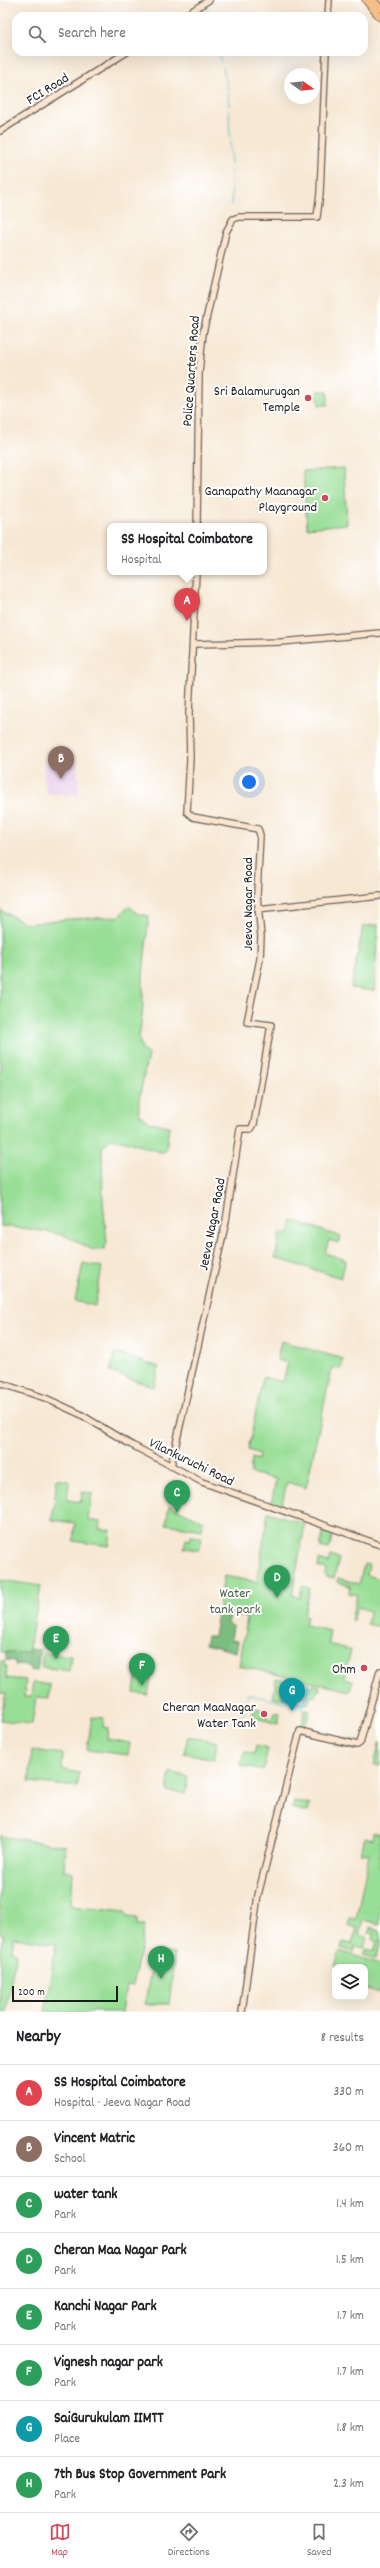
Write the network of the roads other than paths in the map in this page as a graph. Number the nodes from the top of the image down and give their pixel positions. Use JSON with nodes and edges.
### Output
{"nodes":[{"id":1,"x":209,"y":0,"type":"edge"},
{"id":2,"x":329,"y":0,"type":"edge"},
{"id":3,"x":366,"y":0,"type":"edge"},
{"id":4,"x":373,"y":0,"type":"edge"},
{"id":5,"x":380,"y":8,"type":"edge"},
{"id":6,"x":190,"y":12,"type":"edge"},
{"id":7,"x":328,"y":12,"type":"edge"},
{"id":8,"x":380,"y":17,"type":"edge"},
{"id":9,"x":121,"y":56,"type":"edge"},
{"id":10,"x":326,"y":56,"type":"edge"},
{"id":11,"x":0,"y":131,"type":"edge"},
{"id":12,"x":197,"y":523,"type":"edge"},
{"id":13,"x":196,"y":575,"type":"edge"},
{"id":14,"x":380,"y":633,"type":"edge"},
{"id":15,"x":194,"y":644,"type":"junction"},
{"id":16,"x":380,"y":896,"type":"edge"},
{"id":17,"x":257,"y":909,"type":"junction"},
{"id":18,"x":0,"y":1383,"type":"edge"},
{"id":19,"x":171,"y":1466,"type":"junction"},
{"id":20,"x":380,"y":1545,"type":"edge"},
{"id":21,"x":380,"y":1671,"type":"edge"},
{"id":22,"x":242,"y":2012,"type":"edge"}],
"edges":[{"from":1,"to":6,"type":"street"},
{"from":2,"to":7,"type":"street"},
{"from":3,"to":8,"type":"highway"},
{"from":4,"to":5,"type":"highway"},
{"from":9,"to":11,"type":"street","name":"FCI Road"},
{"from":10,"to":12,"type":"street","name":"Police Quarters Road"},
{"from":13,"to":15,"type":"street","name":"Jeeva Nagar Road"},
{"from":14,"to":15,"type":"street"},
{"from":15,"to":17,"type":"street","name":"Jeeva Nagar Road"},
{"from":16,"to":17,"type":"street"},
{"from":17,"to":19,"type":"street","name":"Jeeva Nagar Road"},
{"from":18,"to":19,"type":"street","name":"Vilankuruchi Road"},
{"from":19,"to":20,"type":"street","name":"Vilankuruchi Road"},
{"from":21,"to":22,"type":"street"}]}
